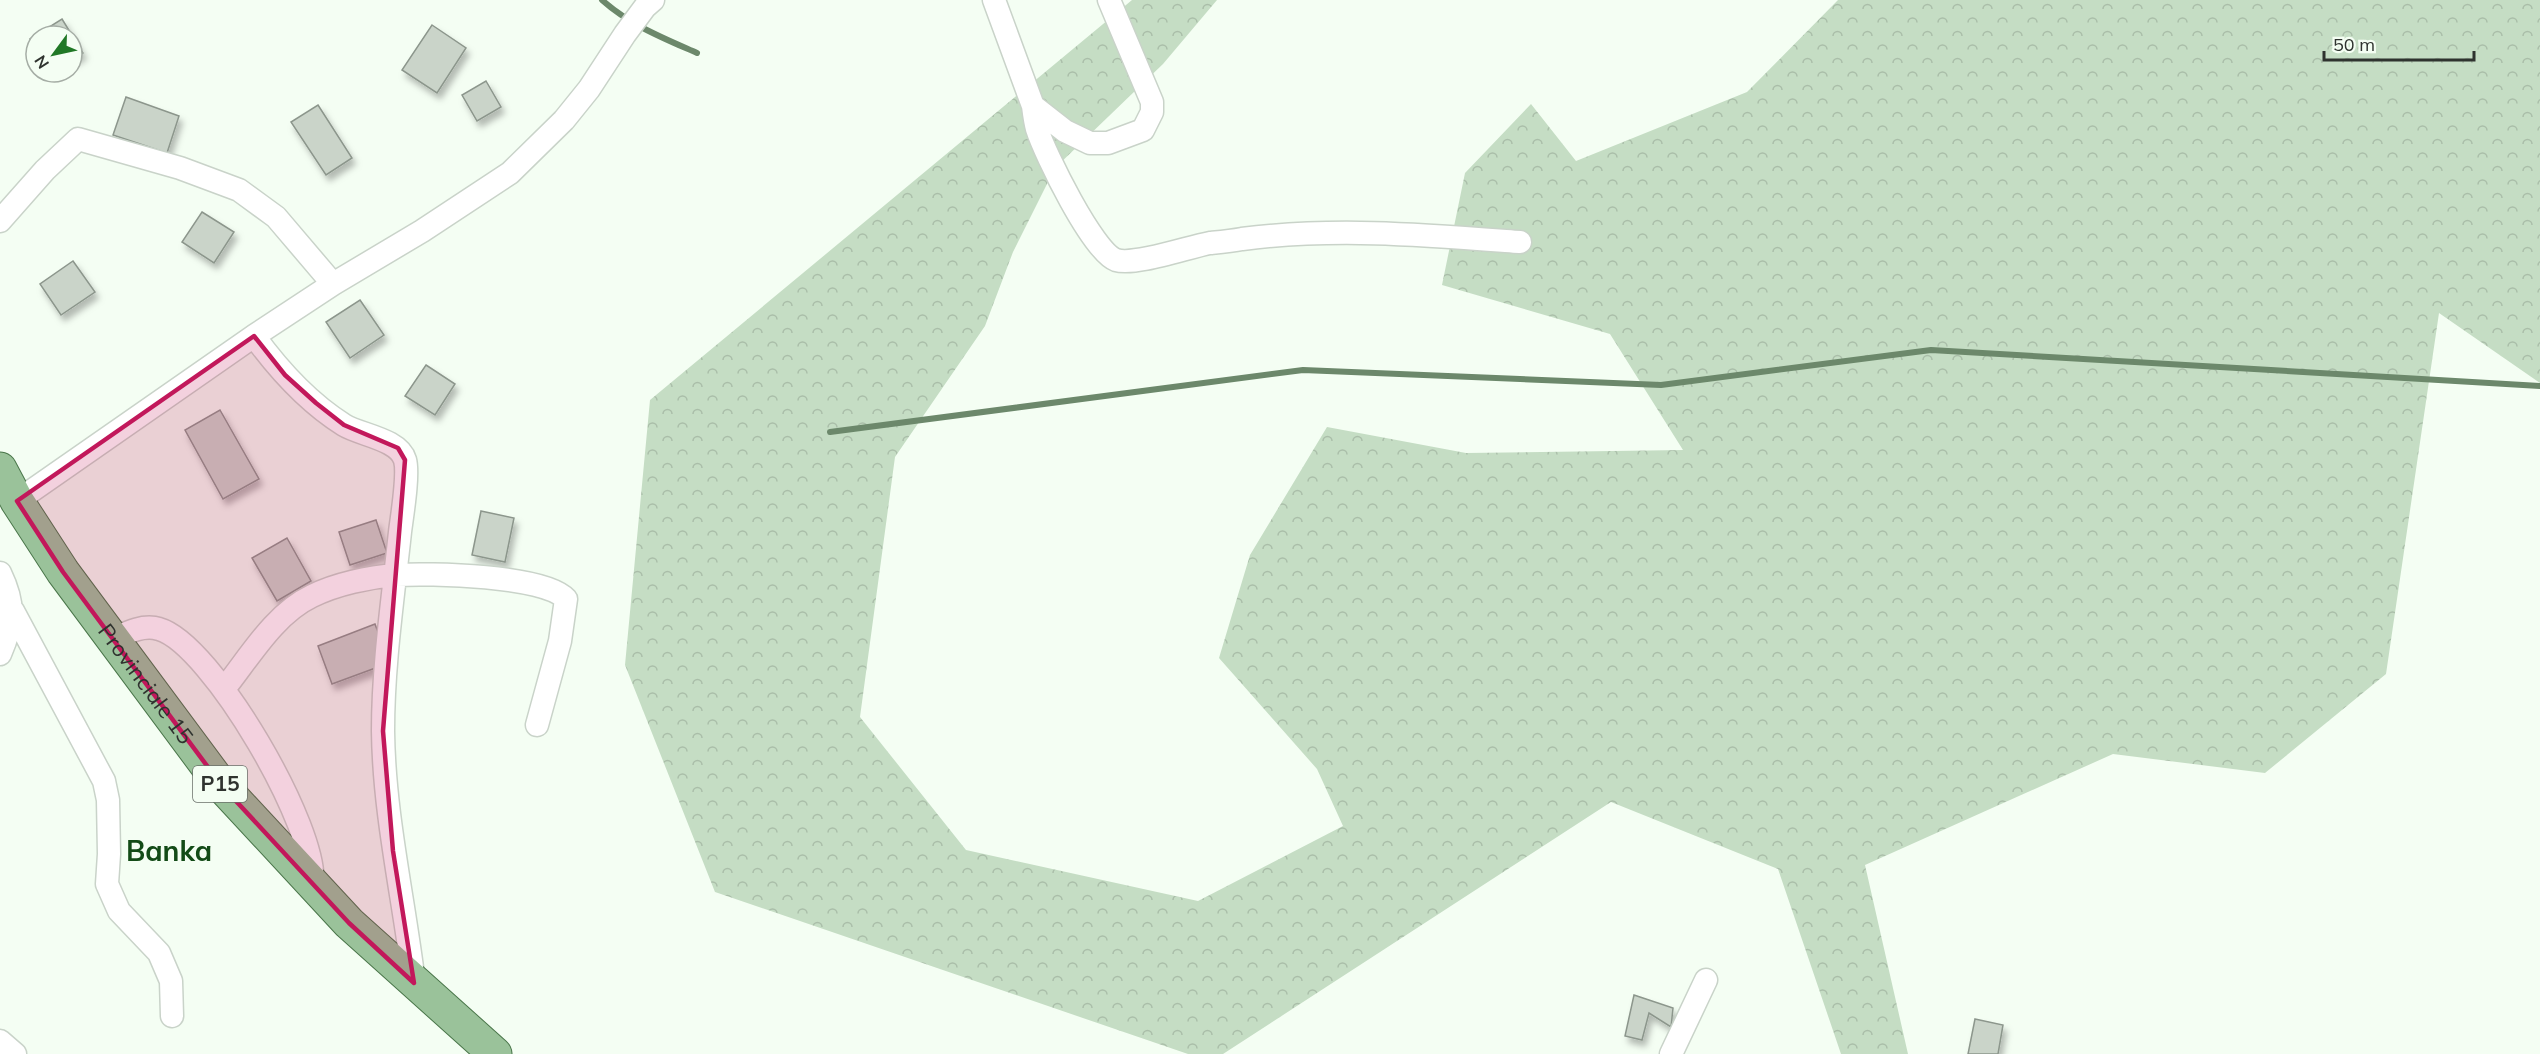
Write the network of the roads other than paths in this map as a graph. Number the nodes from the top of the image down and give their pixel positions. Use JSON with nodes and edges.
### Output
{"nodes":[{"id":1,"x":994,"y":0,"type":"edge"},
{"id":2,"x":1109,"y":0,"type":"edge"},
{"id":3,"x":649,"y":3,"type":"edge"},
{"id":4,"x":1033,"y":106,"type":"junction"},
{"id":5,"x":0,"y":221,"type":"edge"},
{"id":6,"x":1520,"y":242,"type":"dead end"},
{"id":7,"x":333,"y":284,"type":"junction"},
{"id":8,"x":254,"y":336,"type":"junction"},
{"id":9,"x":0,"y":469,"type":"edge"},
{"id":10,"x":17,"y":501,"type":"junction"},
{"id":11,"x":0,"y":573,"type":"edge"},
{"id":12,"x":395,"y":575,"type":"junction"},
{"id":13,"x":13,"y":610,"type":"junction"},
{"id":14,"x":111,"y":640,"type":"junction"},
{"id":15,"x":0,"y":654,"type":"edge"},
{"id":16,"x":224,"y":689,"type":"junction"},
{"id":17,"x":537,"y":725,"type":"dead end"},
{"id":18,"x":312,"y":884,"type":"junction"},
{"id":19,"x":1706,"y":980,"type":"dead end"},
{"id":20,"x":414,"y":983,"type":"junction"},
{"id":21,"x":172,"y":1016,"type":"dead end"},
{"id":22,"x":0,"y":1041,"type":"edge"},
{"id":23,"x":492,"y":1053,"type":"edge"},
{"id":24,"x":15,"y":1054,"type":"edge"},
{"id":25,"x":1671,"y":1054,"type":"edge"}],
"edges":[{"from":1,"to":4,"type":"street"},
{"from":2,"to":4,"type":"street"},
{"from":3,"to":7,"type":"street"},
{"from":4,"to":6,"type":"street"},
{"from":5,"to":7,"type":"street"},
{"from":7,"to":8,"type":"street"},
{"from":8,"to":10,"type":"street"},
{"from":8,"to":12,"type":"street"},
{"from":9,"to":10,"type":"main road","name":"Provinciale 15","number":"P15"},
{"from":10,"to":14,"type":"main road","name":"Provinciale 15","number":"P15"},
{"from":11,"to":13,"type":"street"},
{"from":12,"to":16,"type":"street"},
{"from":12,"to":17,"type":"street"},
{"from":12,"to":20,"type":"street"},
{"from":13,"to":15,"type":"street"},
{"from":13,"to":21,"type":"street"},
{"from":14,"to":16,"type":"street"},
{"from":14,"to":18,"type":"main road","name":"Provinciale 15","number":"P15"},
{"from":16,"to":18,"type":"street"},
{"from":18,"to":20,"type":"main road","name":"Provinciale 15","number":"P15"},
{"from":19,"to":25,"type":"street"},
{"from":20,"to":23,"type":"main road","name":"Provinciale 15","number":"P15"},
{"from":22,"to":24,"type":"street"}]}
